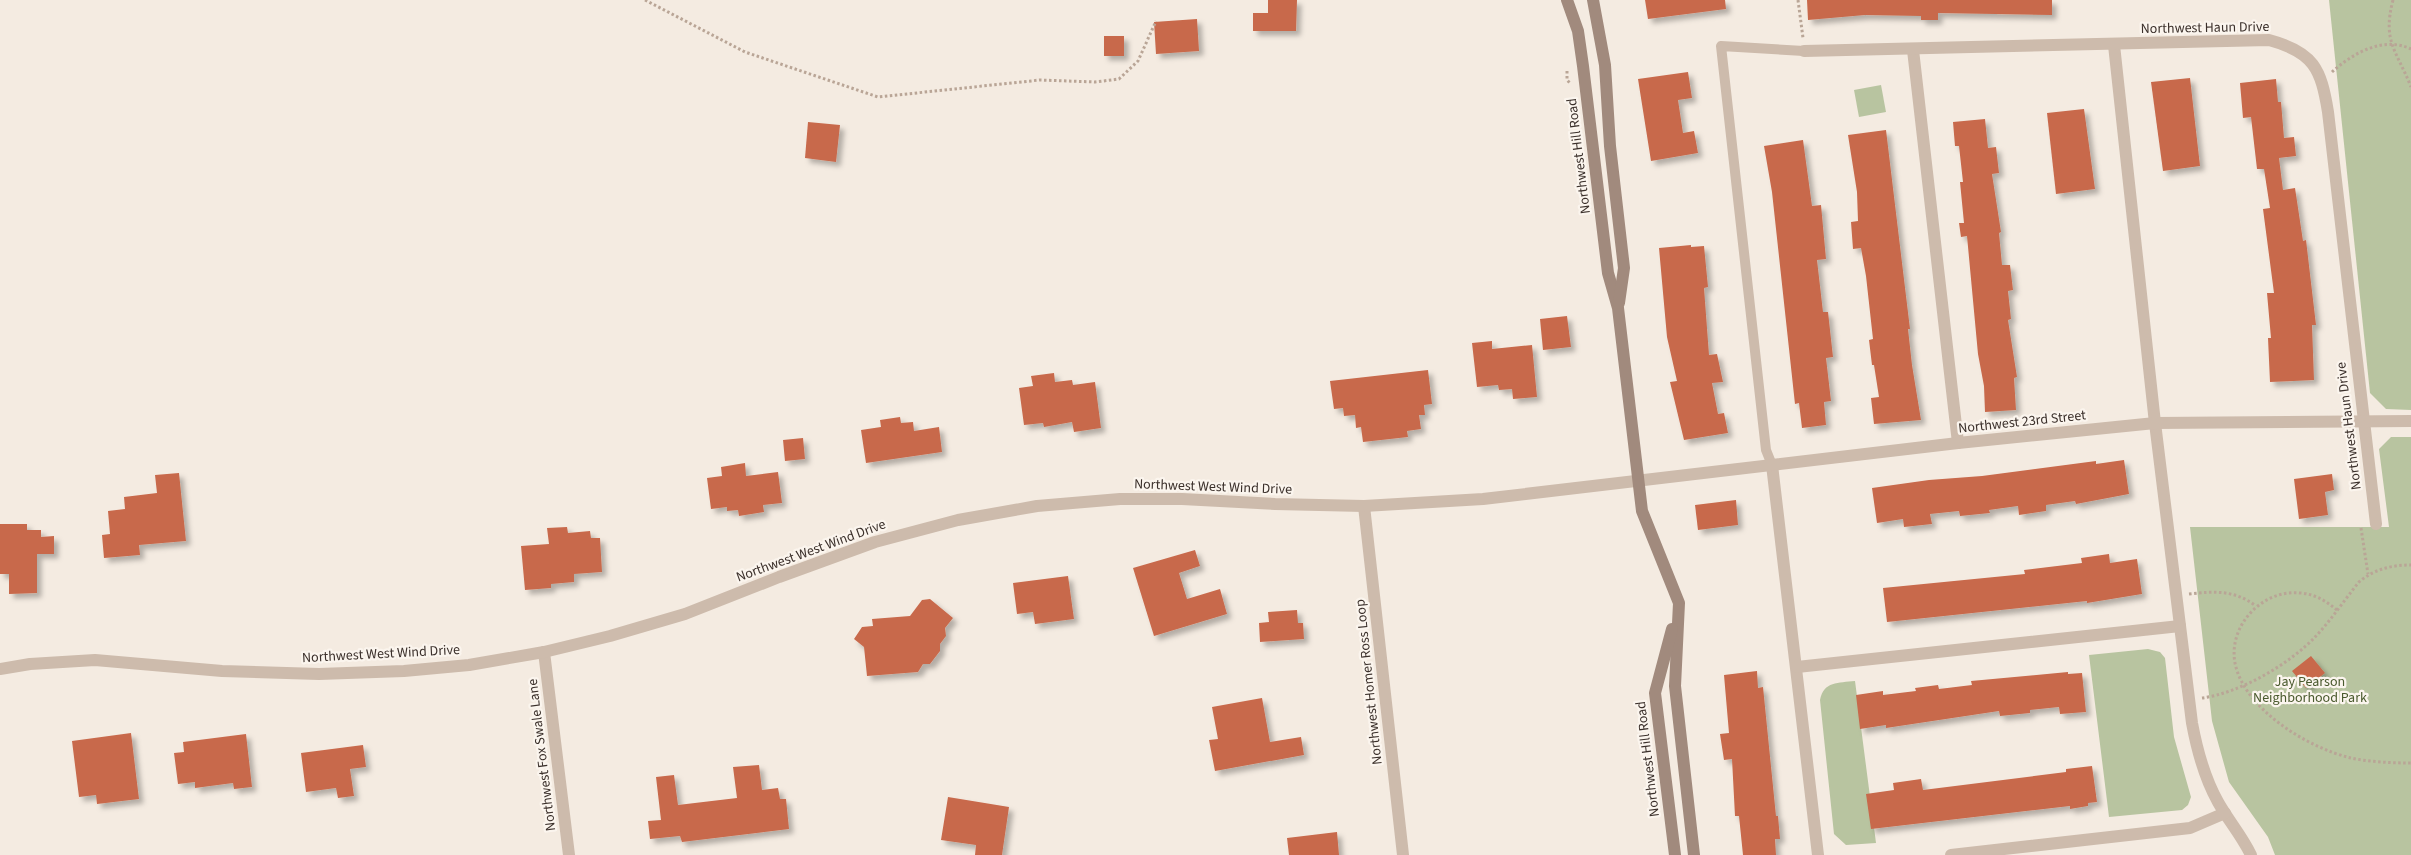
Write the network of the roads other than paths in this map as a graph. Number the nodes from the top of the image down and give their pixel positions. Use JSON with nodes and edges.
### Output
{"nodes":[{"id":1,"x":1567,"y":0,"type":"edge"},
{"id":2,"x":1593,"y":0,"type":"edge"},
{"id":3,"x":1804,"y":45,"type":"joint"},
{"id":4,"x":2114,"y":45,"type":"junction"},
{"id":5,"x":1913,"y":50,"type":"junction"},
{"id":6,"x":1618,"y":308,"type":"junction"},
{"id":7,"x":2363,"y":421,"type":"junction"},
{"id":8,"x":2411,"y":421,"type":"edge"},
{"id":9,"x":2155,"y":423,"type":"junction"},
{"id":10,"x":1958,"y":443,"type":"junction"},
{"id":11,"x":1772,"y":465,"type":"junction"},
{"id":12,"x":1638,"y":481,"type":"junction"},
{"id":13,"x":1364,"y":506,"type":"junction"},
{"id":14,"x":2376,"y":524,"type":"road end"},
{"id":15,"x":1679,"y":603,"type":"junction"},
{"id":16,"x":2180,"y":626,"type":"junction"},
{"id":17,"x":544,"y":652,"type":"junction"},
{"id":18,"x":1797,"y":667,"type":"junction"},
{"id":19,"x":0,"y":669,"type":"edge"},
{"id":20,"x":2225,"y":813,"type":"junction"},
{"id":21,"x":569,"y":855,"type":"edge"},
{"id":22,"x":1403,"y":855,"type":"edge"},
{"id":23,"x":1675,"y":855,"type":"edge"},
{"id":24,"x":1694,"y":855,"type":"edge"},
{"id":25,"x":1818,"y":855,"type":"edge"},
{"id":26,"x":1951,"y":855,"type":"edge"},
{"id":27,"x":2251,"y":855,"type":"edge"}],
"edges":[{"from":1,"to":6,"type":"main road","name":"Northwest Hill Road"},
{"from":2,"to":6,"type":"main road","name":"Northwest Hill Road"},
{"from":3,"to":5,"type":"street","name":"Northwest Haun Drive"},
{"from":3,"to":11,"type":"lane"},
{"from":4,"to":5,"type":"street","name":"Northwest Haun Drive"},
{"from":4,"to":7,"type":"street","name":"Northwest Haun Drive"},
{"from":4,"to":9,"type":"street"},
{"from":5,"to":10,"type":"street"},
{"from":6,"to":12,"type":"main road","name":"Northwest Hill Road"},
{"from":7,"to":8,"type":"street","name":"Northwest 23rd Street"},
{"from":7,"to":9,"type":"street","name":"Northwest 23rd Street"},
{"from":7,"to":14,"type":"street","name":"Northwest Haun Drive"},
{"from":9,"to":10,"type":"street","name":"Northwest 23rd Street"},
{"from":9,"to":16,"type":"street"},
{"from":10,"to":11,"type":"street","name":"Northwest 23rd Street"},
{"from":11,"to":12,"type":"street","name":"Northwest 23rd Street"},
{"from":11,"to":18,"type":"street"},
{"from":12,"to":13,"type":"street","name":"Northwest West Wind Drive"},
{"from":12,"to":15,"type":"main road","name":"Northwest Hill Road"},
{"from":13,"to":17,"type":"street","name":"Northwest West Wind Drive"},
{"from":13,"to":22,"type":"street","name":"Northwest Homer Ross Loop"},
{"from":15,"to":23,"type":"main road","name":"Northwest Hill Road"},
{"from":15,"to":24,"type":"main road","name":"Northwest Hill Road"},
{"from":16,"to":18,"type":"street"},
{"from":16,"to":20,"type":"street"},
{"from":17,"to":19,"type":"street","name":"Northwest West Wind Drive"},
{"from":17,"to":21,"type":"street","name":"Northwest Fox Swale Lane"},
{"from":18,"to":25,"type":"street"},
{"from":20,"to":26,"type":"street"},
{"from":20,"to":27,"type":"street"}]}
